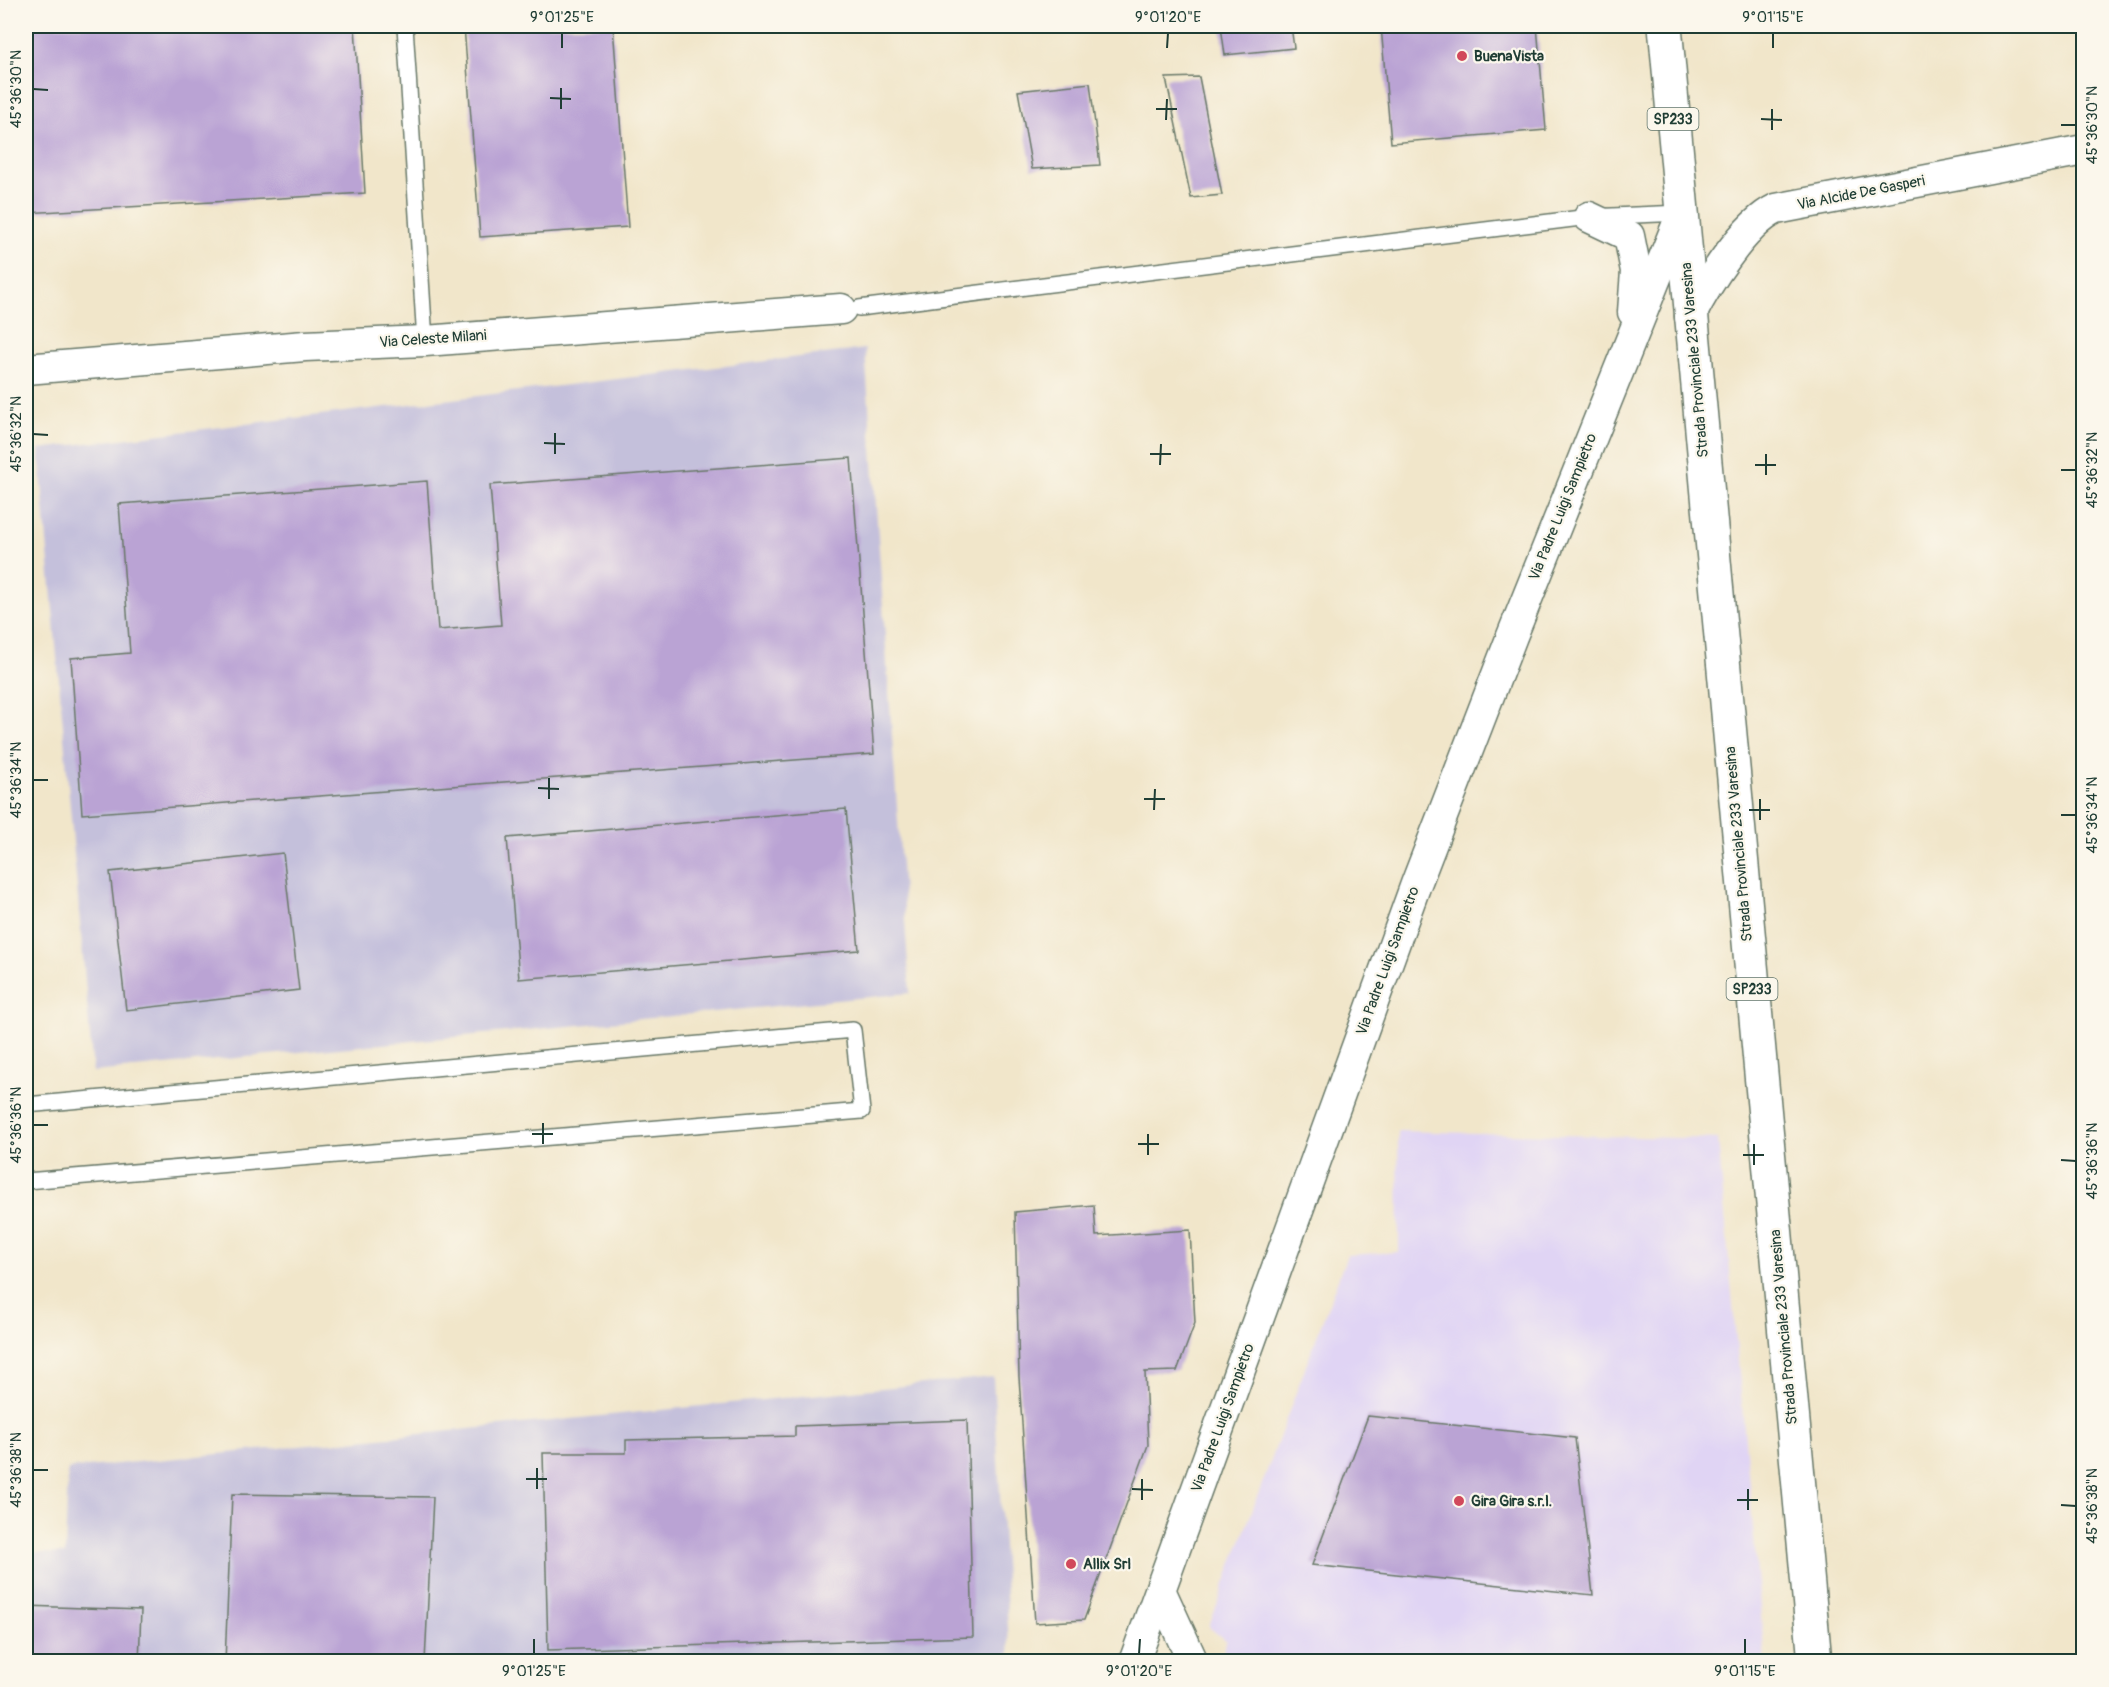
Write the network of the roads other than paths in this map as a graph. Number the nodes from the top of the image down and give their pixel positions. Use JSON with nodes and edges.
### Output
{"nodes":[{"id":1,"x":405,"y":26,"type":"edge"},
{"id":2,"x":1665,"y":26,"type":"edge"},
{"id":3,"x":2084,"y":150,"type":"edge"},
{"id":4,"x":1682,"y":213,"type":"junction"},
{"id":5,"x":1589,"y":217,"type":"junction"},
{"id":6,"x":850,"y":309,"type":"joint"},
{"id":7,"x":1690,"y":317,"type":"junction"},
{"id":8,"x":1632,"y":336,"type":"junction"},
{"id":9,"x":425,"y":341,"type":"junction"},
{"id":10,"x":26,"y":369,"type":"edge"},
{"id":11,"x":26,"y":1105,"type":"edge"},
{"id":12,"x":26,"y":1181,"type":"edge"},
{"id":13,"x":1161,"y":1592,"type":"junction"},
{"id":14,"x":1134,"y":1662,"type":"edge"},
{"id":15,"x":1192,"y":1662,"type":"edge"},
{"id":16,"x":1815,"y":1662,"type":"edge"}],
"edges":[{"from":1,"to":9,"type":"lane"},
{"from":2,"to":4,"type":"main road","name":"Strada Provinciale 233 Varesina","number":"SP233"},
{"from":3,"to":7,"type":"street","name":"Via Alcide De Gasperi"},
{"from":4,"to":5,"type":"lane"},
{"from":4,"to":7,"type":"main road","name":"Strada Provinciale 233 Varesina","number":"SP233"},
{"from":4,"to":8,"type":"street","name":"Via Padre Luigi Sampietro"},
{"from":5,"to":6,"type":"lane"},
{"from":5,"to":8,"type":"street","name":"Via Padre Luigi Sampietro"},
{"from":6,"to":9,"type":"street","name":"Via Celeste Milani"},
{"from":7,"to":16,"type":"main road","name":"Strada Provinciale 233 Varesina","number":"SP233"},
{"from":8,"to":13,"type":"street","name":"Via Padre Luigi Sampietro"},
{"from":9,"to":10,"type":"street","name":"Via Celeste Milani"},
{"from":11,"to":12,"type":"lane"},
{"from":13,"to":14,"type":"street","name":"Via Padre Luigi Sampietro"},
{"from":13,"to":15,"type":"street"}]}
